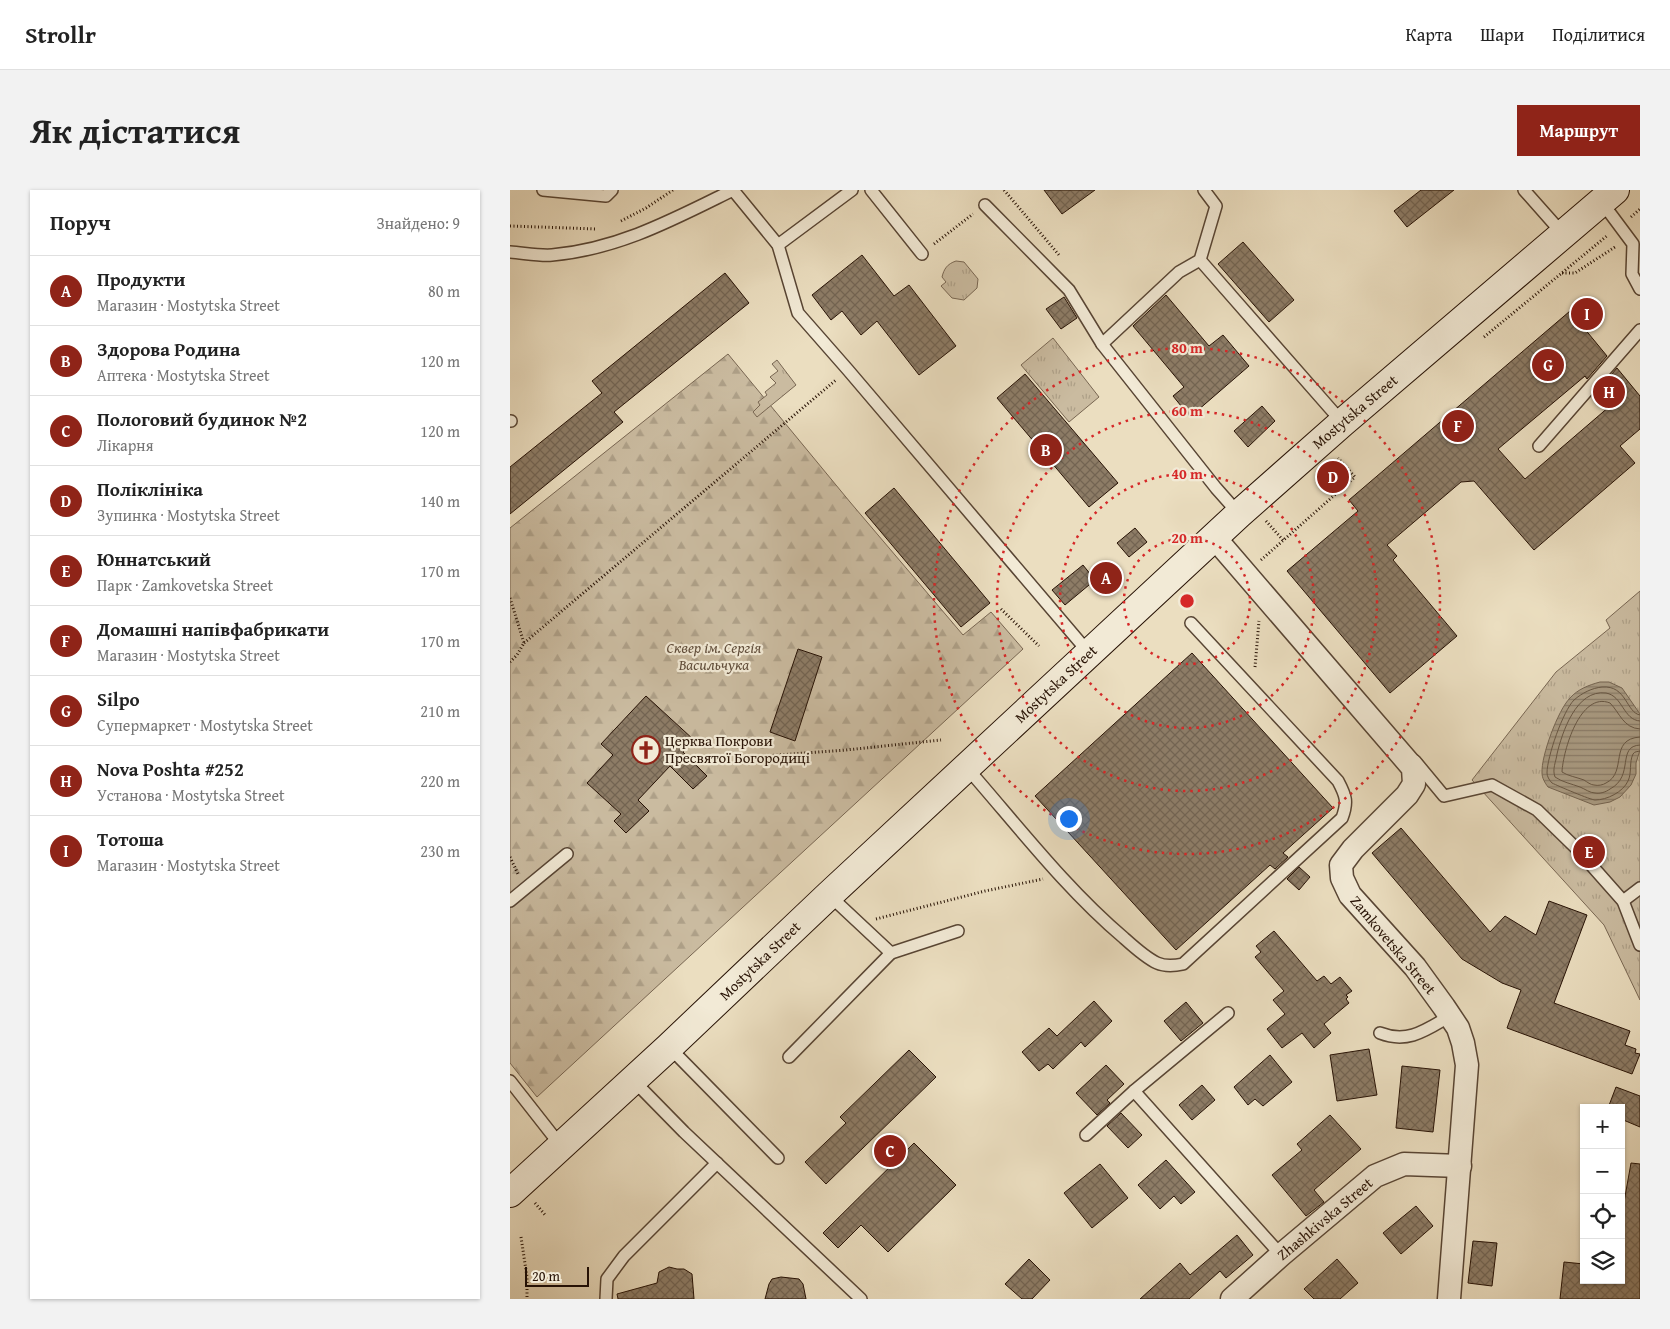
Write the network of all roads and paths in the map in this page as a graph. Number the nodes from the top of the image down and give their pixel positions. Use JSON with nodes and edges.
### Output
{"nodes":[{"id":1,"x":543,"y":190,"type":"edge"},
{"id":2,"x":612,"y":190,"type":"edge"},
{"id":3,"x":673,"y":190,"type":"edge"},
{"id":4,"x":733,"y":190,"type":"edge"},
{"id":5,"x":852,"y":190,"type":"edge"},
{"id":6,"x":871,"y":190,"type":"edge"},
{"id":7,"x":1004,"y":190,"type":"edge"},
{"id":8,"x":1204,"y":190,"type":"edge"},
{"id":9,"x":1524,"y":190,"type":"edge"},
{"id":10,"x":1608,"y":196,"type":"edge"},
{"id":11,"x":985,"y":205,"type":"joint"},
{"id":12,"x":614,"y":225,"type":"dead end"},
{"id":13,"x":510,"y":226,"type":"edge"},
{"id":14,"x":606,"y":229,"type":"dead end"},
{"id":15,"x":1562,"y":234,"type":"junction"},
{"id":16,"x":1629,"y":237,"type":"junction"},
{"id":17,"x":778,"y":245,"type":"junction"},
{"id":18,"x":510,"y":252,"type":"edge"},
{"id":19,"x":922,"y":254,"type":"joint"},
{"id":20,"x":1200,"y":260,"type":"junction"},
{"id":21,"x":1065,"y":261,"type":"dead end"},
{"id":22,"x":1561,"y":273,"type":"dead end"},
{"id":23,"x":1640,"y":289,"type":"edge"},
{"id":24,"x":1640,"y":330,"type":"edge"},
{"id":25,"x":1102,"y":344,"type":"junction"},
{"id":26,"x":848,"y":370,"type":"junction"},
{"id":27,"x":1342,"y":423,"type":"junction"},
{"id":28,"x":1538,"y":446,"type":"dead end"},
{"id":29,"x":1338,"y":458,"type":"dead end"},
{"id":30,"x":1239,"y":514,"type":"junction"},
{"id":31,"x":1214,"y":537,"type":"junction"},
{"id":32,"x":1262,"y":559,"type":"dead end"},
{"id":33,"x":1261,"y":592,"type":"junction"},
{"id":34,"x":510,"y":598,"type":"edge"},
{"id":35,"x":1001,"y":609,"type":"dead end"},
{"id":36,"x":1191,"y":623,"type":"dead end"},
{"id":37,"x":524,"y":643,"type":"junction"},
{"id":38,"x":1039,"y":646,"type":"dead end"},
{"id":39,"x":1089,"y":653,"type":"junction"},
{"id":40,"x":510,"y":662,"type":"edge"},
{"id":41,"x":1253,"y":690,"type":"junction"},
{"id":42,"x":1369,"y":716,"type":"junction"},
{"id":43,"x":941,"y":740,"type":"dead end"},
{"id":44,"x":752,"y":756,"type":"dead end"},
{"id":45,"x":967,"y":768,"type":"junction"},
{"id":46,"x":567,"y":854,"type":"dead end"},
{"id":47,"x":1060,"y":875,"type":"junction"},
{"id":48,"x":1640,"y":888,"type":"edge"},
{"id":49,"x":829,"y":895,"type":"junction"},
{"id":50,"x":510,"y":901,"type":"edge"},
{"id":51,"x":1623,"y":901,"type":"junction"},
{"id":52,"x":868,"y":921,"type":"dead end"},
{"id":53,"x":958,"y":931,"type":"dead end"},
{"id":54,"x":1640,"y":945,"type":"edge"},
{"id":55,"x":891,"y":952,"type":"junction"},
{"id":56,"x":1228,"y":1013,"type":"dead end"},
{"id":57,"x":1450,"y":1016,"type":"junction"},
{"id":58,"x":1380,"y":1033,"type":"dead end"},
{"id":59,"x":669,"y":1047,"type":"junction"},
{"id":60,"x":789,"y":1057,"type":"dead end"},
{"id":61,"x":510,"y":1080,"type":"edge"},
{"id":62,"x":633,"y":1080,"type":"junction"},
{"id":63,"x":1134,"y":1091,"type":"junction"},
{"id":64,"x":1086,"y":1135,"type":"dead end"},
{"id":65,"x":562,"y":1146,"type":"junction"},
{"id":66,"x":778,"y":1158,"type":"dead end"},
{"id":67,"x":717,"y":1164,"type":"junction"},
{"id":68,"x":1460,"y":1166,"type":"junction"},
{"id":69,"x":510,"y":1193,"type":"edge"},
{"id":70,"x":522,"y":1237,"type":"dead end"},
{"id":71,"x":1281,"y":1255,"type":"junction"},
{"id":72,"x":527,"y":1299,"type":"edge"},
{"id":73,"x":606,"y":1299,"type":"edge"},
{"id":74,"x":861,"y":1299,"type":"edge"},
{"id":75,"x":1232,"y":1299,"type":"edge"},
{"id":76,"x":1449,"y":1299,"type":"edge"}],
"edges":[{"from":1,"to":2,"type":"lane"},
{"from":3,"to":12,"type":"path"},
{"from":4,"to":17,"type":"lane"},
{"from":4,"to":18,"type":"lane"},
{"from":5,"to":17,"type":"lane"},
{"from":6,"to":19,"type":"lane"},
{"from":7,"to":21,"type":"path"},
{"from":8,"to":20,"type":"lane"},
{"from":9,"to":15,"type":"lane"},
{"from":10,"to":15,"type":"street","name":"Mostytska Street"},
{"from":10,"to":16,"type":"lane"},
{"from":11,"to":19,"type":"path"},
{"from":11,"to":25,"type":"lane"},
{"from":13,"to":14,"type":"path"},
{"from":15,"to":27,"type":"street","name":"Mostytska Street"},
{"from":16,"to":22,"type":"path"},
{"from":16,"to":23,"type":"lane"},
{"from":17,"to":26,"type":"lane"},
{"from":20,"to":25,"type":"lane"},
{"from":20,"to":27,"type":"lane"},
{"from":24,"to":28,"type":"lane"},
{"from":25,"to":30,"type":"lane"},
{"from":26,"to":37,"type":"path"},
{"from":26,"to":39,"type":"lane"},
{"from":27,"to":30,"type":"street","name":"Mostytska Street"},
{"from":29,"to":32,"type":"path"},
{"from":30,"to":31,"type":"street","name":"Mostytska Street"},
{"from":31,"to":33,"type":"street","name":"Zamkovetska Street"},
{"from":31,"to":39,"type":"street","name":"Mostytska Street"},
{"from":33,"to":41,"type":"path"},
{"from":33,"to":42,"type":"street","name":"Zamkovetska Street"},
{"from":34,"to":37,"type":"path"},
{"from":35,"to":38,"type":"path"},
{"from":36,"to":41,"type":"lane"},
{"from":37,"to":40,"type":"path"},
{"from":39,"to":45,"type":"street","name":"Mostytska Street"},
{"from":41,"to":47,"type":"lane"},
{"from":42,"to":51,"type":"lane"},
{"from":42,"to":57,"type":"street","name":"Zamkovetska Street"},
{"from":43,"to":44,"type":"path"},
{"from":45,"to":47,"type":"lane"},
{"from":45,"to":49,"type":"street","name":"Mostytska Street"},
{"from":46,"to":50,"type":"lane"},
{"from":47,"to":52,"type":"path"},
{"from":48,"to":51,"type":"lane"},
{"from":49,"to":55,"type":"lane"},
{"from":49,"to":59,"type":"street","name":"Mostytska Street"},
{"from":51,"to":54,"type":"lane"},
{"from":53,"to":55,"type":"lane"},
{"from":55,"to":60,"type":"lane"},
{"from":56,"to":63,"type":"lane"},
{"from":57,"to":58,"type":"lane"},
{"from":57,"to":68,"type":"street","name":"Zamkovetska Street"},
{"from":59,"to":62,"type":"street","name":"Mostytska Street"},
{"from":59,"to":66,"type":"lane"},
{"from":61,"to":65,"type":"lane"},
{"from":62,"to":65,"type":"street","name":"Mostytska Street"},
{"from":62,"to":67,"type":"lane"},
{"from":63,"to":64,"type":"lane"},
{"from":63,"to":71,"type":"lane"},
{"from":65,"to":69,"type":"street","name":"Mostytska Street"},
{"from":67,"to":73,"type":"lane"},
{"from":67,"to":74,"type":"lane"},
{"from":68,"to":71,"type":"street","name":"Zhashkivska Street"},
{"from":68,"to":76,"type":"street","name":"Zamkovetska Street"},
{"from":70,"to":72,"type":"path"},
{"from":71,"to":75,"type":"street","name":"Zhashkivska Street"}]}
